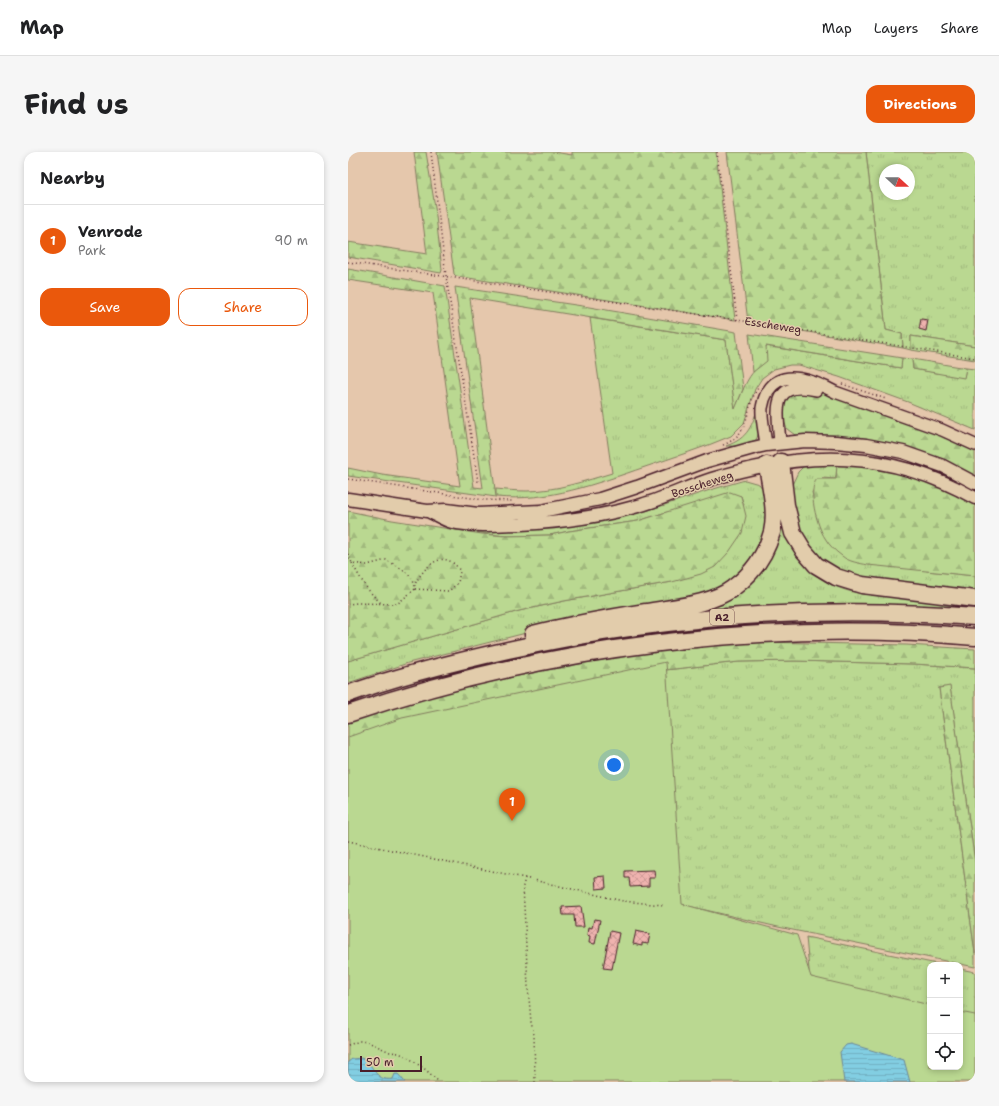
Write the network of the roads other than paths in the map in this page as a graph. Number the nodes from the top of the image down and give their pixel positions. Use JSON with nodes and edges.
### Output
{"nodes":[{"id":1,"x":835,"y":392,"type":"junction"},
{"id":2,"x":780,"y":443,"type":"junction"},
{"id":3,"x":766,"y":445,"type":"junction"},
{"id":4,"x":975,"y":446,"type":"edge"},
{"id":5,"x":774,"y":464,"type":"junction"},
{"id":6,"x":975,"y":482,"type":"edge"},
{"id":7,"x":975,"y":498,"type":"edge"},
{"id":8,"x":348,"y":499,"type":"edge"},
{"id":9,"x":427,"y":511,"type":"junction"},
{"id":10,"x":975,"y":599,"type":"edge"},
{"id":11,"x":975,"y":618,"type":"edge"},
{"id":12,"x":975,"y":637,"type":"edge"},
{"id":13,"x":473,"y":658,"type":"junction"},
{"id":14,"x":348,"y":694,"type":"edge"},
{"id":15,"x":348,"y":714,"type":"edge"}],
"edges":[{"from":1,"to":2,"type":"street"},
{"from":1,"to":3,"type":"street"},
{"from":1,"to":4,"type":"street"},
{"from":2,"to":3,"type":"main road","name":"Bosscheweg"},
{"from":2,"to":5,"type":"main road"},
{"from":2,"to":6,"type":"main road","name":"Bosscheweg"},
{"from":3,"to":5,"type":"main road"},
{"from":3,"to":9,"type":"main road","name":"Bosscheweg"},
{"from":5,"to":7,"type":"main road","name":"Bosscheweg"},
{"from":5,"to":9,"type":"main road","name":"Bosscheweg"},
{"from":5,"to":10,"type":"highway"},
{"from":5,"to":13,"type":"highway","number":"A2"},
{"from":8,"to":9,"type":"main road","name":"Bosscheweg"},
{"from":11,"to":13,"type":"highway","number":"A2"},
{"from":12,"to":15,"type":"highway","number":"A2"},
{"from":13,"to":14,"type":"highway","number":"A2"}]}
